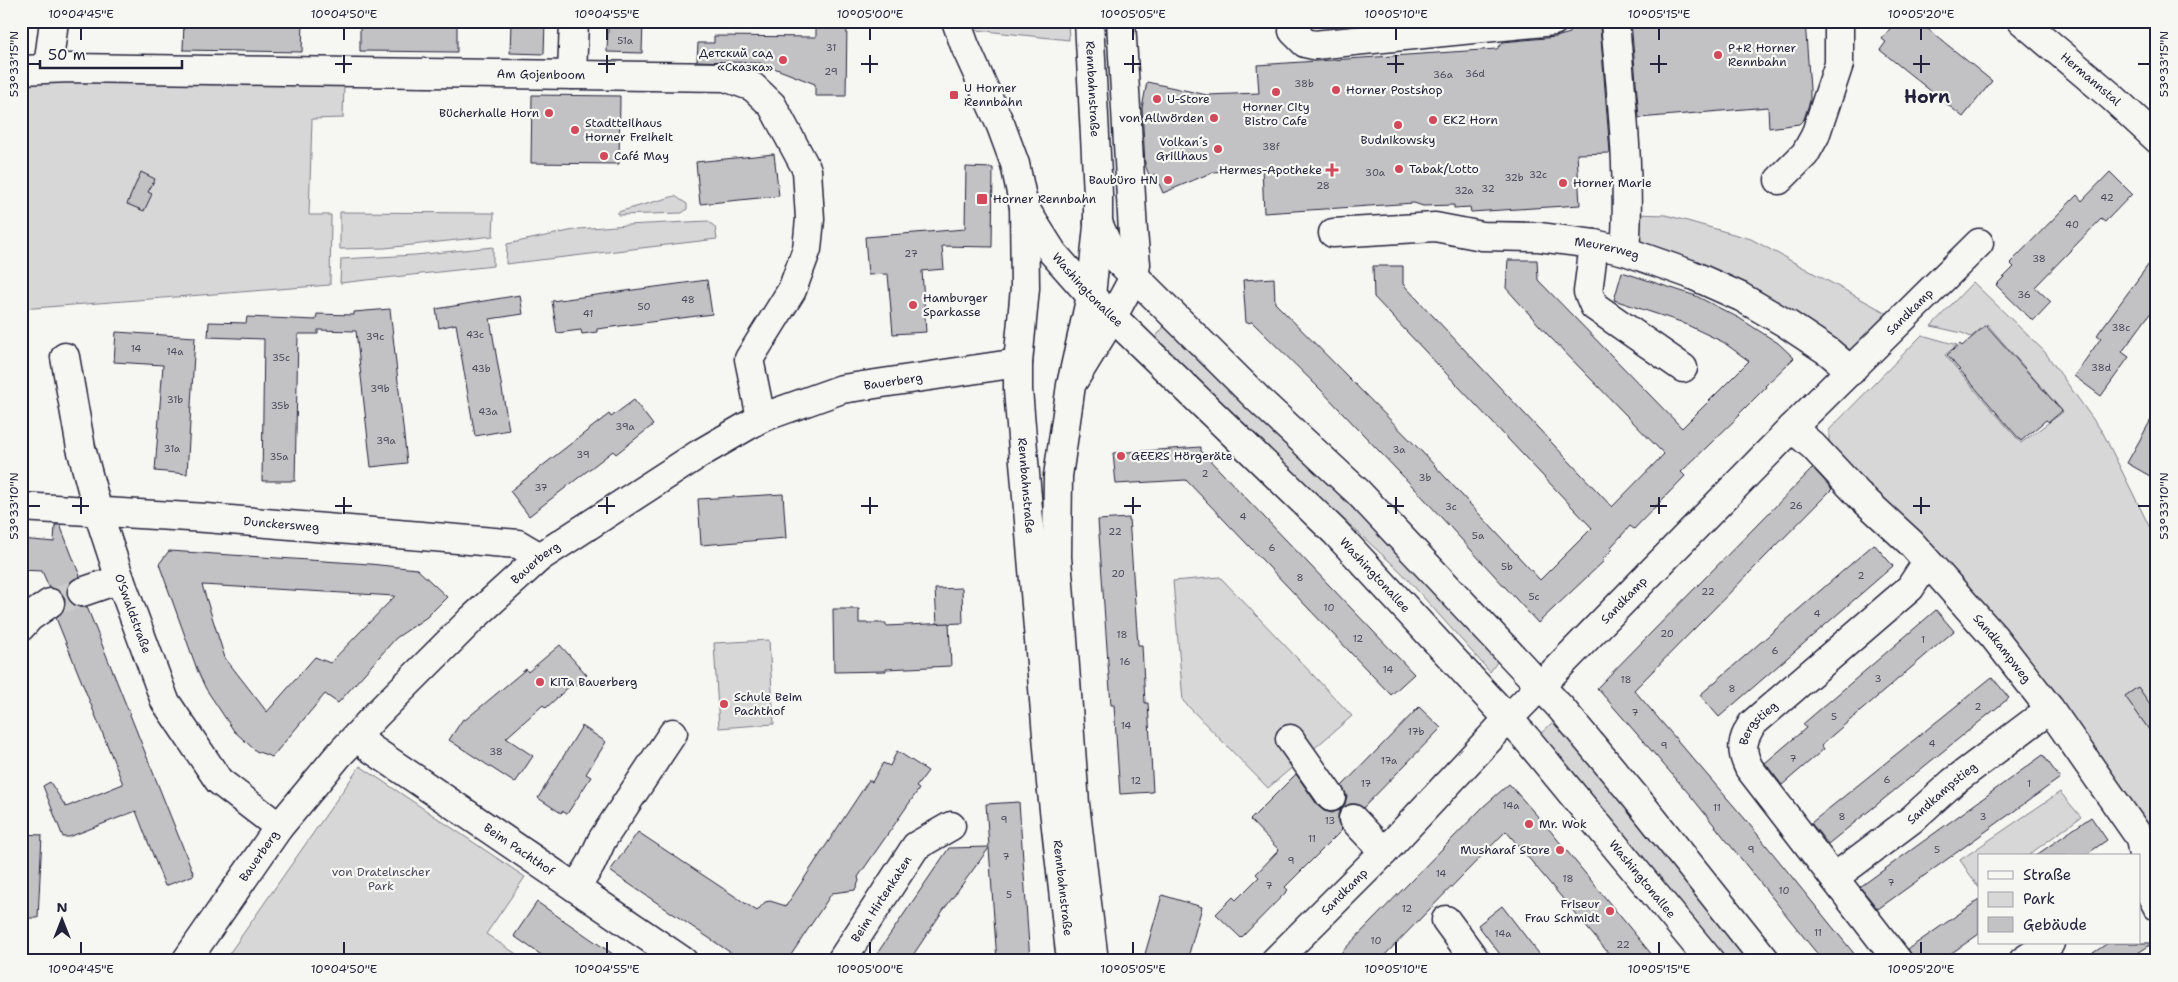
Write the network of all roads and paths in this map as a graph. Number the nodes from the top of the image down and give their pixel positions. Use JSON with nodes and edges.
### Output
{"nodes":[{"id":1,"x":54,"y":21,"type":"edge"},
{"id":2,"x":574,"y":21,"type":"edge"},
{"id":3,"x":956,"y":21,"type":"edge"},
{"id":4,"x":1089,"y":21,"type":"edge"},
{"id":5,"x":1121,"y":21,"type":"edge"},
{"id":6,"x":1554,"y":21,"type":"edge"},
{"id":7,"x":1615,"y":21,"type":"edge"},
{"id":8,"x":1839,"y":21,"type":"edge"},
{"id":9,"x":2022,"y":21,"type":"edge"},
{"id":10,"x":1296,"y":26,"type":"edge"},
{"id":11,"x":48,"y":68,"type":"junction"},
{"id":12,"x":21,"y":70,"type":"edge"},
{"id":13,"x":572,"y":75,"type":"junction"},
{"id":14,"x":2157,"y":139,"type":"edge"},
{"id":15,"x":1779,"y":180,"type":"dead end"},
{"id":16,"x":1024,"y":207,"type":"junction"},
{"id":17,"x":1098,"y":225,"type":"junction"},
{"id":18,"x":1333,"y":233,"type":"dead end"},
{"id":19,"x":1979,"y":243,"type":"dead end"},
{"id":20,"x":1594,"y":244,"type":"junction"},
{"id":21,"x":1135,"y":248,"type":"junction"},
{"id":22,"x":1625,"y":251,"type":"junction"},
{"id":23,"x":1134,"y":277,"type":"junction"},
{"id":24,"x":1091,"y":296,"type":"junction"},
{"id":25,"x":1161,"y":302,"type":"junction"},
{"id":26,"x":1112,"y":318,"type":"junction"},
{"id":27,"x":65,"y":358,"type":"dead end"},
{"id":28,"x":1018,"y":363,"type":"junction"},
{"id":29,"x":1683,"y":368,"type":"dead end"},
{"id":30,"x":1851,"y":370,"type":"junction"},
{"id":31,"x":1071,"y":384,"type":"junction"},
{"id":32,"x":761,"y":418,"type":"junction"},
{"id":33,"x":1792,"y":428,"type":"junction"},
{"id":34,"x":21,"y":507,"type":"edge"},
{"id":35,"x":98,"y":512,"type":"junction"},
{"id":36,"x":540,"y":556,"type":"junction"},
{"id":37,"x":1927,"y":562,"type":"junction"},
{"id":38,"x":120,"y":579,"type":"junction"},
{"id":39,"x":82,"y":592,"type":"tunnel mouth"},
{"id":40,"x":50,"y":603,"type":"tunnel mouth"},
{"id":41,"x":21,"y":627,"type":"edge"},
{"id":42,"x":1540,"y":687,"type":"junction"},
{"id":43,"x":2050,"y":709,"type":"junction"},
{"id":44,"x":1508,"y":719,"type":"junction"},
{"id":45,"x":673,"y":733,"type":"dead end"},
{"id":46,"x":357,"y":736,"type":"junction"},
{"id":47,"x":1290,"y":739,"type":"dead end"},
{"id":48,"x":1331,"y":797,"type":"dead end"},
{"id":49,"x":1353,"y":818,"type":"dead end"},
{"id":50,"x":950,"y":826,"type":"dead end"},
{"id":51,"x":279,"y":827,"type":"junction"},
{"id":52,"x":1384,"y":852,"type":"junction"},
{"id":53,"x":1835,"y":877,"type":"junction"},
{"id":54,"x":2142,"y":882,"type":"edge"},
{"id":55,"x":576,"y":888,"type":"junction"},
{"id":56,"x":2157,"y":906,"type":"edge"},
{"id":57,"x":1446,"y":920,"type":"dead end"},
{"id":58,"x":2048,"y":944,"type":"edge"},
{"id":59,"x":186,"y":961,"type":"edge"},
{"id":60,"x":683,"y":961,"type":"edge"},
{"id":61,"x":841,"y":961,"type":"edge"},
{"id":62,"x":1071,"y":961,"type":"edge"},
{"id":63,"x":1094,"y":961,"type":"edge"},
{"id":64,"x":1275,"y":961,"type":"edge"},
{"id":65,"x":1476,"y":961,"type":"edge"},
{"id":66,"x":1710,"y":961,"type":"edge"},
{"id":67,"x":1766,"y":961,"type":"edge"},
{"id":68,"x":1898,"y":961,"type":"edge"},
{"id":69,"x":2023,"y":961,"type":"edge"}],
"edges":[{"from":1,"to":11,"type":"street"},
{"from":2,"to":13,"type":"street"},
{"from":3,"to":16,"type":"street","name":"Rennbahnstraße"},
{"from":4,"to":17,"type":"street","name":"Rennbahnstraße"},
{"from":5,"to":21,"type":"street"},
{"from":6,"to":10,"type":"street"},
{"from":7,"to":22,"type":"street"},
{"from":8,"to":15,"type":"street"},
{"from":9,"to":14,"type":"street","name":"Hermannstal"},
{"from":11,"to":12,"type":"street","name":"Am Gojenboom"},
{"from":11,"to":13,"type":"street","name":"Am Gojenboom"},
{"from":13,"to":32,"type":"street","name":"Am Gojenboom"},
{"from":16,"to":24,"type":"street","name":"Washingtonallee"},
{"from":16,"to":28,"type":"street","name":"Rennbahnstraße"},
{"from":17,"to":23,"type":"street"},
{"from":17,"to":24,"type":"street","name":"Rennbahnstraße"},
{"from":18,"to":20,"type":"street","name":"Meurerweg"},
{"from":19,"to":30,"type":"street","name":"Sandkamp"},
{"from":20,"to":22,"type":"street","name":"Meurerweg"},
{"from":20,"to":29,"type":"street"},
{"from":21,"to":23,"type":"street"},
{"from":21,"to":25,"type":"street"},
{"from":22,"to":30,"type":"street","name":"Meurerweg"},
{"from":23,"to":25,"type":"street"},
{"from":23,"to":26,"type":"street"},
{"from":24,"to":26,"type":"street","name":"Washingtonallee"},
{"from":24,"to":31,"type":"street","name":"Rennbahnstraße"},
{"from":25,"to":42,"type":"street"},
{"from":26,"to":31,"type":"street"},
{"from":26,"to":44,"type":"street","name":"Washingtonallee"},
{"from":27,"to":35,"type":"street","name":"O'Swaldstraße"},
{"from":28,"to":32,"type":"street","name":"Bauerberg"},
{"from":28,"to":62,"type":"street","name":"Rennbahnstraße"},
{"from":30,"to":33,"type":"street","name":"Sandkamp"},
{"from":31,"to":63,"type":"street","name":"Rennbahnstraße"},
{"from":32,"to":36,"type":"street","name":"Bauerberg"},
{"from":33,"to":37,"type":"street","name":"Sandkampweg"},
{"from":33,"to":42,"type":"street","name":"Sandkamp"},
{"from":34,"to":35,"type":"street","name":"Dunckersweg"},
{"from":35,"to":36,"type":"street","name":"Dunckersweg"},
{"from":35,"to":38,"type":"street","name":"O'Swaldstraße"},
{"from":36,"to":46,"type":"street","name":"Bauerberg"},
{"from":37,"to":43,"type":"street","name":"Sandkampweg"},
{"from":37,"to":53,"type":"street","name":"Bergstieg"},
{"from":38,"to":39,"type":"street"},
{"from":38,"to":51,"type":"street","name":"O'Swaldstraße"},
{"from":40,"to":41,"type":"street"},
{"from":42,"to":44,"type":"street","name":"Sandkamp"},
{"from":42,"to":67,"type":"street"},
{"from":43,"to":53,"type":"street","name":"Sandkampstieg"},
{"from":43,"to":54,"type":"street","name":"Sandkampweg"},
{"from":44,"to":52,"type":"street","name":"Sandkamp"},
{"from":44,"to":66,"type":"street","name":"Washingtonallee"},
{"from":45,"to":55,"type":"street"},
{"from":46,"to":51,"type":"street","name":"Bauerberg"},
{"from":46,"to":55,"type":"street","name":"Beim Pachthof"},
{"from":47,"to":48,"type":"street"},
{"from":49,"to":52,"type":"street"},
{"from":50,"to":61,"type":"street","name":"Beim Hirtenkaten"},
{"from":51,"to":59,"type":"street","name":"Bauerberg"},
{"from":52,"to":64,"type":"street","name":"Sandkamp"},
{"from":53,"to":68,"type":"street","name":"Bergstieg"},
{"from":54,"to":56,"type":"street","name":"Sandkampweg"},
{"from":55,"to":60,"type":"street","name":"Beim Pachthof"},
{"from":57,"to":65,"type":"street"},
{"from":58,"to":69,"type":"street"}]}
